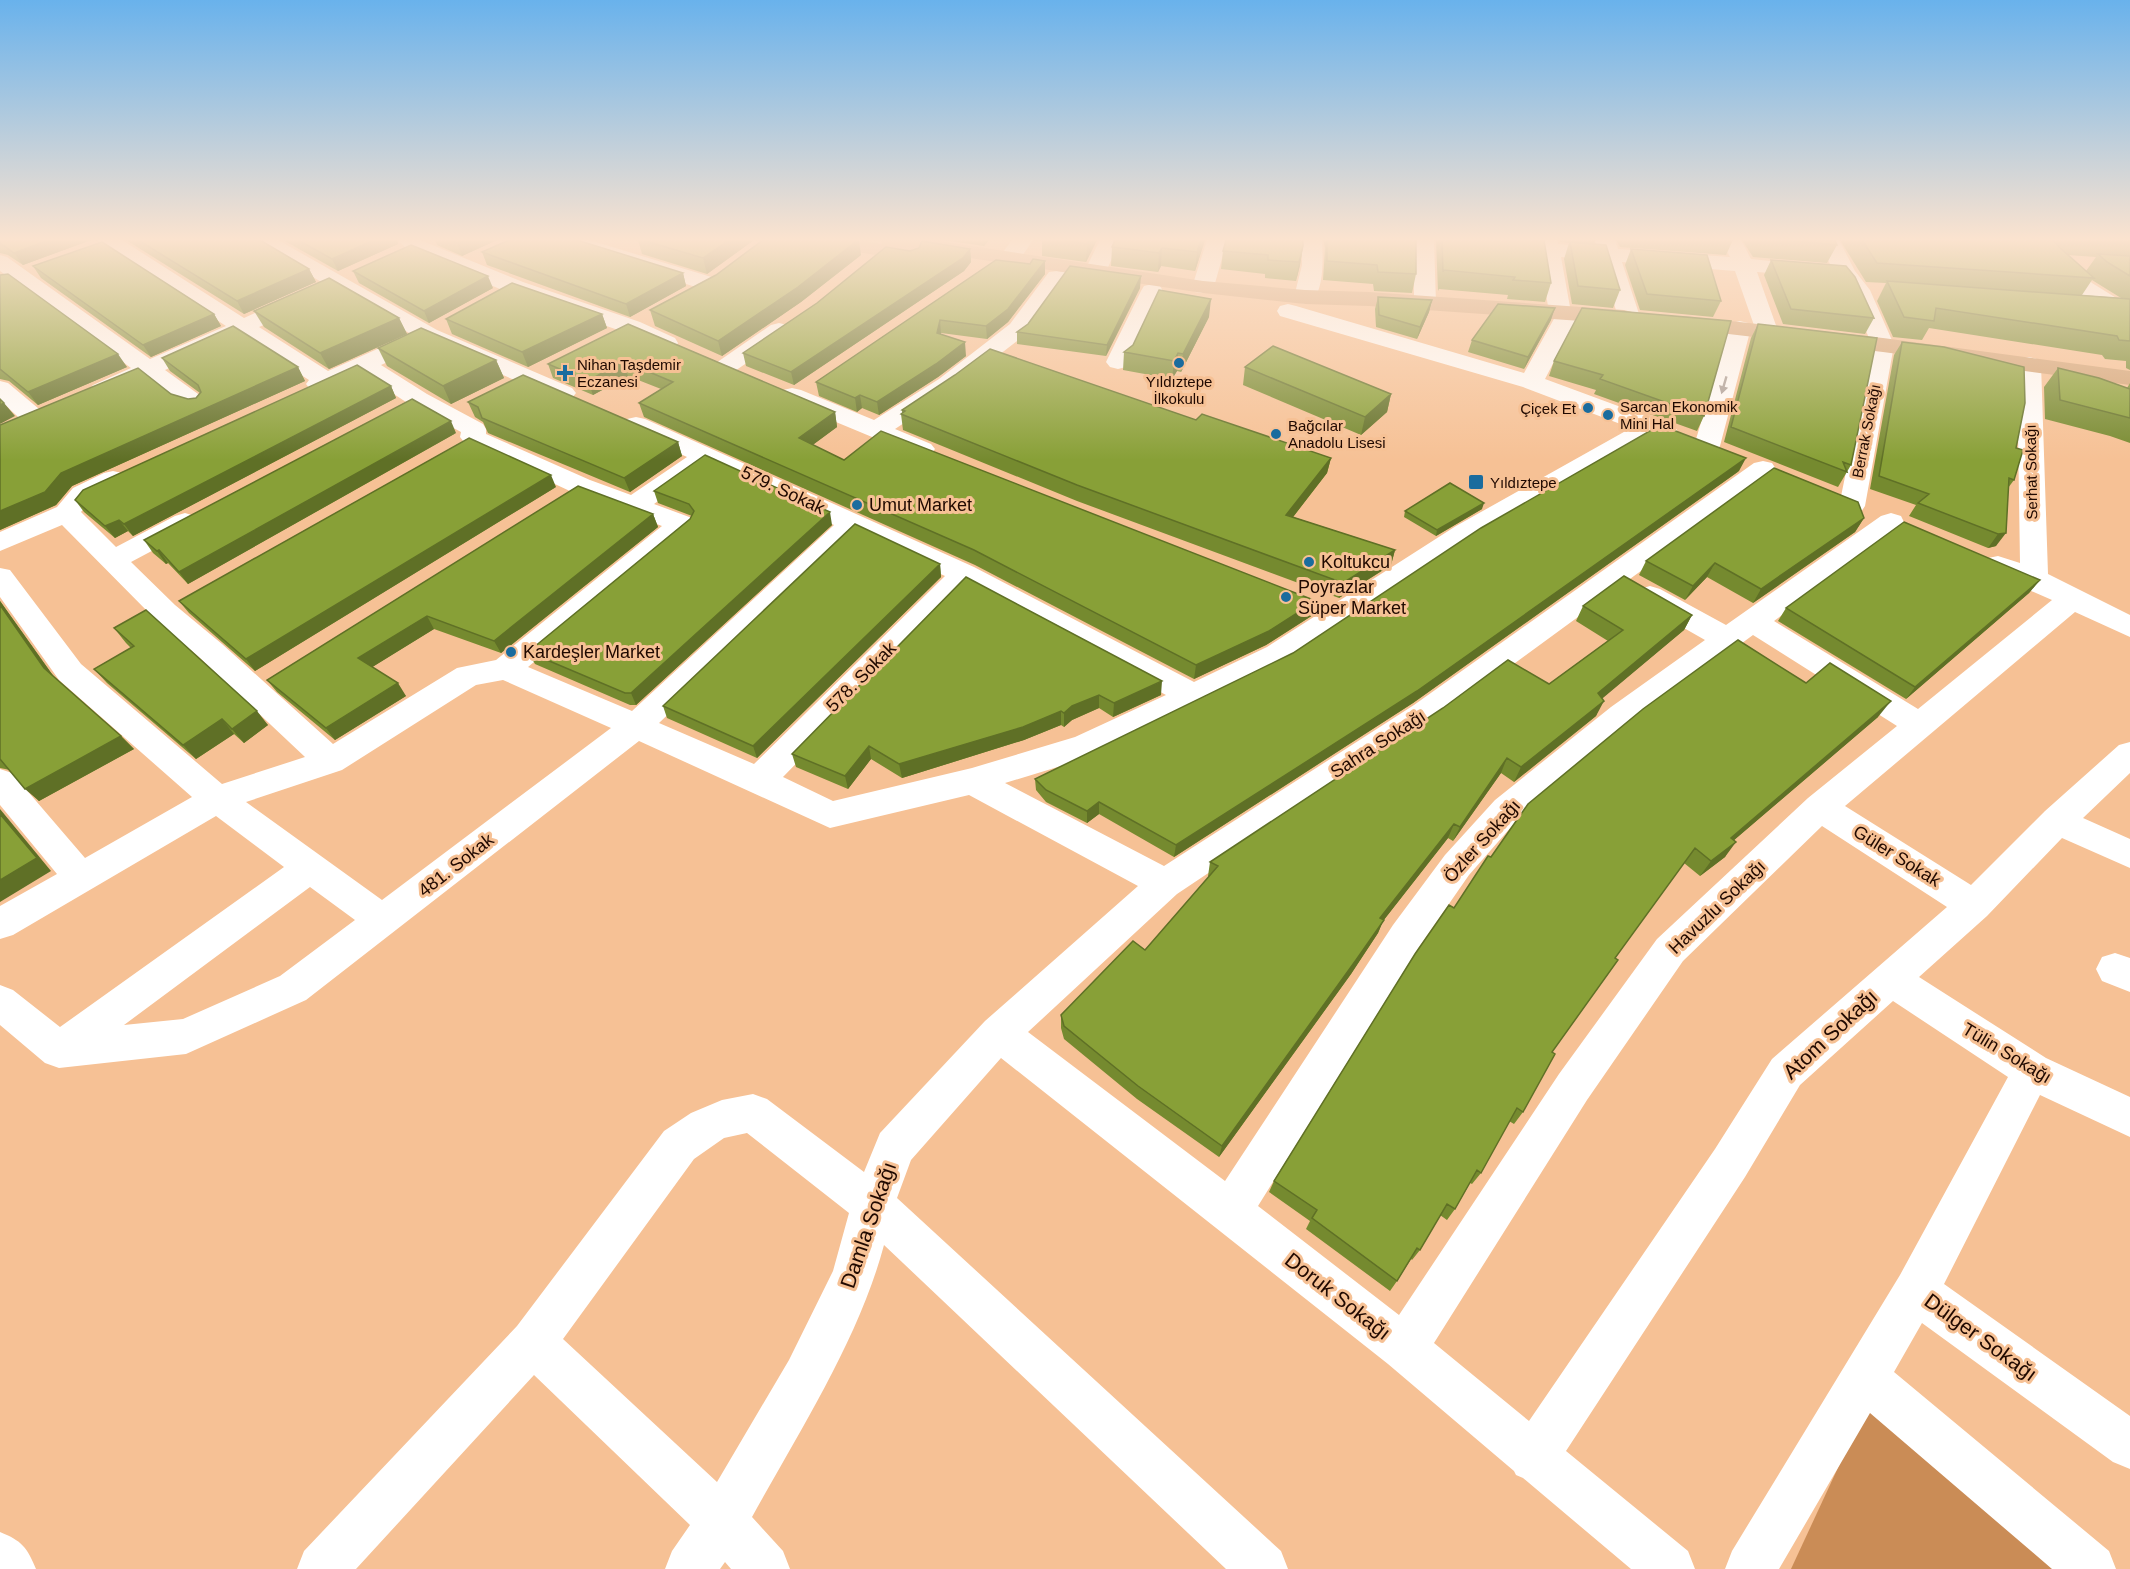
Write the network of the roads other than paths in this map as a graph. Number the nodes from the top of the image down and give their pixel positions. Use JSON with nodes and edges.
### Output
{"nodes":[{"id":1,"x":71,"y":313,"type":"edge"},
{"id":2,"x":222,"y":313,"type":"edge"},
{"id":3,"x":273,"y":313,"type":"edge"},
{"id":4,"x":397,"y":313,"type":"edge"},
{"id":5,"x":610,"y":313,"type":"edge"},
{"id":6,"x":1030,"y":313,"type":"edge"},
{"id":7,"x":1141,"y":313,"type":"edge"},
{"id":8,"x":1325,"y":313,"type":"edge"},
{"id":9,"x":1564,"y":313,"type":"edge"},
{"id":10,"x":1567,"y":313,"type":"edge"},
{"id":11,"x":1644,"y":313,"type":"edge"},
{"id":12,"x":1761,"y":313,"type":"edge"},
{"id":13,"x":1867,"y":313,"type":"edge"},
{"id":14,"x":800,"y":316,"type":"edge"},
{"id":15,"x":458,"y":319,"type":"edge"},
{"id":16,"x":1647,"y":319,"type":"junction"},
{"id":17,"x":642,"y":322,"type":"junction"},
{"id":18,"x":243,"y":327,"type":"junction"},
{"id":19,"x":1740,"y":328,"type":"junction"},
{"id":20,"x":1767,"y":331,"type":"junction"},
{"id":21,"x":429,"y":335,"type":"junction"},
{"id":22,"x":601,"y":342,"type":"edge"},
{"id":23,"x":683,"y":350,"type":"edge"},
{"id":24,"x":1882,"y":350,"type":"junction"},
{"id":25,"x":1118,"y":362,"type":"dead end"},
{"id":26,"x":363,"y":364,"type":"junction"},
{"id":27,"x":2029,"y":364,"type":"junction"},
{"id":28,"x":148,"y":370,"type":"junction"},
{"id":29,"x":540,"y":373,"type":"junction"},
{"id":30,"x":744,"y":376,"type":"edge"},
{"id":31,"x":327,"y":381,"type":"junction"},
{"id":32,"x":1531,"y":382,"type":"junction"},
{"id":33,"x":2115,"y":387,"type":"edge"},
{"id":34,"x":0,"y":388,"type":"edge"},
{"id":35,"x":796,"y":390,"type":"dead end"},
{"id":36,"x":298,"y":393,"type":"edge"},
{"id":37,"x":501,"y":393,"type":"edge"},
{"id":38,"x":585,"y":402,"type":"edge"},
{"id":39,"x":196,"y":404,"type":"edge"},
{"id":40,"x":618,"y":417,"type":"edge"},
{"id":41,"x":1652,"y":426,"type":"junction"},
{"id":42,"x":876,"y":430,"type":"junction"},
{"id":43,"x":1723,"y":453,"type":"junction"},
{"id":44,"x":706,"y":454,"type":"junction"},
{"id":45,"x":940,"y":456,"type":"edge"},
{"id":46,"x":134,"y":469,"type":"edge"},
{"id":47,"x":581,"y":486,"type":"junction"},
{"id":48,"x":551,"y":505,"type":"edge"},
{"id":49,"x":634,"y":505,"type":"junction"},
{"id":50,"x":209,"y":510,"type":"edge"},
{"id":51,"x":66,"y":513,"type":"junction"},
{"id":52,"x":854,"y":522,"type":"junction"},
{"id":53,"x":1902,"y":526,"type":"joint"},
{"id":54,"x":0,"y":542,"type":"edge"},
{"id":55,"x":1978,"y":557,"type":"edge"},
{"id":56,"x":115,"y":559,"type":"junction"},
{"id":57,"x":964,"y":574,"type":"junction"},
{"id":58,"x":1615,"y":576,"type":"junction"},
{"id":59,"x":0,"y":577,"type":"edge"},
{"id":60,"x":2034,"y":579,"type":"junction"},
{"id":61,"x":2072,"y":600,"type":"junction"},
{"id":62,"x":1311,"y":601,"type":"edge"},
{"id":63,"x":1344,"y":614,"type":"junction"},
{"id":64,"x":2130,"y":627,"type":"edge"},
{"id":65,"x":1739,"y":630,"type":"junction"},
{"id":66,"x":505,"y":669,"type":"junction"},
{"id":67,"x":1192,"y":695,"type":"junction"},
{"id":68,"x":1920,"y":725,"type":"junction"},
{"id":69,"x":635,"y":727,"type":"junction"},
{"id":70,"x":2130,"y":754,"type":"edge"},
{"id":71,"x":331,"y":761,"type":"junction"},
{"id":72,"x":759,"y":780,"type":"junction"},
{"id":73,"x":0,"y":782,"type":"edge"},
{"id":74,"x":972,"y":782,"type":"junction"},
{"id":75,"x":217,"y":799,"type":"junction"},
{"id":76,"x":1820,"y":807,"type":"junction"},
{"id":77,"x":2057,"y":820,"type":"junction"},
{"id":78,"x":2130,"y":854,"type":"edge"},
{"id":79,"x":310,"y":868,"type":"junction"},
{"id":80,"x":81,"y":877,"type":"junction"},
{"id":81,"x":1165,"y":884,"type":"junction"},
{"id":82,"x":1974,"y":905,"type":"junction"},
{"id":83,"x":383,"y":921,"type":"junction"},
{"id":84,"x":0,"y":924,"type":"edge"},
{"id":85,"x":1890,"y":979,"type":"junction"},
{"id":86,"x":0,"y":1002,"type":"edge"},
{"id":87,"x":999,"y":1033,"type":"junction"},
{"id":88,"x":59,"y":1050,"type":"junction"},
{"id":89,"x":2032,"y":1071,"type":"junction"},
{"id":90,"x":2130,"y":1118,"type":"edge"},
{"id":91,"x":873,"y":1205,"type":"junction"},
{"id":92,"x":1230,"y":1211,"type":"junction"},
{"id":93,"x":1916,"y":1291,"type":"junction"},
{"id":94,"x":533,"y":1342,"type":"junction"},
{"id":95,"x":1404,"y":1348,"type":"junction"},
{"id":96,"x":1864,"y":1377,"type":"junction"},
{"id":97,"x":2130,"y":1445,"type":"edge"},
{"id":98,"x":1533,"y":1458,"type":"junction"},
{"id":99,"x":722,"y":1521,"type":"junction"},
{"id":100,"x":0,"y":1557,"type":"edge"},
{"id":101,"x":11,"y":1569,"type":"edge"},
{"id":102,"x":322,"y":1569,"type":"edge"},
{"id":103,"x":690,"y":1569,"type":"edge"},
{"id":104,"x":765,"y":1569,"type":"edge"},
{"id":105,"x":1263,"y":1569,"type":"edge"},
{"id":106,"x":1670,"y":1569,"type":"edge"},
{"id":107,"x":1750,"y":1569,"type":"edge"},
{"id":108,"x":2091,"y":1569,"type":"edge"}],
"edges":[{"from":1,"to":28,"type":"street"},
{"from":2,"to":18,"type":"street"},
{"from":3,"to":18,"type":"street"},
{"from":4,"to":21,"type":"street"},
{"from":5,"to":17,"type":"street"},
{"from":6,"to":42,"type":"street"},
{"from":7,"to":25,"type":"street"},
{"from":8,"to":32,"type":"street"},
{"from":9,"to":32,"type":"street"},
{"from":10,"to":16,"type":"main road"},
{"from":11,"to":16,"type":"street"},
{"from":12,"to":20,"type":"street"},
{"from":13,"to":24,"type":"street"},
{"from":14,"to":30,"type":"street"},
{"from":15,"to":21,"type":"street"},
{"from":16,"to":19,"type":"main road"},
{"from":17,"to":22,"type":"street"},
{"from":17,"to":23,"type":"street"},
{"from":18,"to":28,"type":"street"},
{"from":18,"to":31,"type":"street"},
{"from":19,"to":20,"type":"main road"},
{"from":19,"to":43,"type":"street","one_way":true},
{"from":20,"to":24,"type":"main road"},
{"from":21,"to":26,"type":"street"},
{"from":21,"to":29,"type":"street"},
{"from":24,"to":27,"type":"main road"},
{"from":24,"to":53,"type":"street","name":"Berrak Sokağı"},
{"from":26,"to":31,"type":"street"},
{"from":26,"to":47,"type":"street"},
{"from":27,"to":33,"type":"main road"},
{"from":27,"to":60,"type":"street","name":"Serhat Sokağı"},
{"from":28,"to":34,"type":"street"},
{"from":28,"to":39,"type":"street"},
{"from":29,"to":37,"type":"street"},
{"from":29,"to":38,"type":"street"},
{"from":31,"to":36,"type":"street"},
{"from":32,"to":41,"type":"street"},
{"from":35,"to":42,"type":"street"},
{"from":40,"to":44,"type":"street","name":"579. Sokak"},
{"from":41,"to":43,"type":"street"},
{"from":41,"to":63,"type":"street"},
{"from":42,"to":45,"type":"street"},
{"from":43,"to":58,"type":"street","name":"Sahra Sokağı"},
{"from":44,"to":49,"type":"street"},
{"from":44,"to":52,"type":"street","name":"579. Sokak"},
{"from":46,"to":51,"type":"street"},
{"from":47,"to":48,"type":"street"},
{"from":47,"to":49,"type":"street"},
{"from":49,"to":66,"type":"street"},
{"from":50,"to":56,"type":"street"},
{"from":51,"to":54,"type":"street"},
{"from":51,"to":56,"type":"street"},
{"from":52,"to":57,"type":"street","name":"579. Sokak"},
{"from":52,"to":69,"type":"street","name":"481. Sokak"},
{"from":53,"to":65,"type":"street","name":"Özler Sokağı"},
{"from":55,"to":60,"type":"street"},
{"from":56,"to":71,"type":"street"},
{"from":57,"to":67,"type":"street","name":"579. Sokak"},
{"from":57,"to":72,"type":"street","name":"578. Sokak"},
{"from":58,"to":65,"type":"street"},
{"from":58,"to":81,"type":"street","name":"Sahra Sokağı"},
{"from":59,"to":75,"type":"street"},
{"from":60,"to":61,"type":"street"},
{"from":61,"to":64,"type":"street"},
{"from":61,"to":68,"type":"street","name":"Havuzlu Sokağı"},
{"from":62,"to":63,"type":"street"},
{"from":63,"to":67,"type":"street"},
{"from":65,"to":68,"type":"street"},
{"from":65,"to":92,"type":"street","name":"Özler Sokağı"},
{"from":66,"to":69,"type":"street"},
{"from":66,"to":71,"type":"street"},
{"from":67,"to":74,"type":"street"},
{"from":68,"to":76,"type":"street","name":"Havuzlu Sokağı"},
{"from":69,"to":72,"type":"street"},
{"from":69,"to":83,"type":"street","name":"481. Sokak"},
{"from":70,"to":77,"type":"street","name":"Atom Sokağı"},
{"from":71,"to":75,"type":"street"},
{"from":72,"to":74,"type":"street"},
{"from":73,"to":80,"type":"street"},
{"from":74,"to":81,"type":"street"},
{"from":75,"to":79,"type":"street"},
{"from":75,"to":80,"type":"street"},
{"from":76,"to":82,"type":"street","name":"Güler Sokak"},
{"from":76,"to":95,"type":"street","name":"Havuzlu Sokağı"},
{"from":77,"to":78,"type":"street"},
{"from":77,"to":82,"type":"street","name":"Atom Sokağı"},
{"from":79,"to":83,"type":"street"},
{"from":79,"to":88,"type":"street"},
{"from":80,"to":84,"type":"street"},
{"from":81,"to":87,"type":"street","name":"Damla Sokağı"},
{"from":82,"to":85,"type":"street","name":"Atom Sokağı"},
{"from":83,"to":88,"type":"street","name":"481. Sokak"},
{"from":85,"to":89,"type":"street","name":"Tülin Sokağı"},
{"from":85,"to":98,"type":"street","name":"Atom Sokağı"},
{"from":86,"to":88,"type":"street"},
{"from":87,"to":91,"type":"street","name":"Damla Sokağı"},
{"from":87,"to":92,"type":"street","name":"Doruk Sokağı"},
{"from":89,"to":90,"type":"street","name":"Tülin Sokağı"},
{"from":89,"to":93,"type":"street","name":"Dülger Sokağı"},
{"from":91,"to":94,"type":"street"},
{"from":91,"to":99,"type":"street","name":"Damla Sokağı"},
{"from":91,"to":105,"type":"street"},
{"from":92,"to":95,"type":"street","name":"Doruk Sokağı"},
{"from":93,"to":96,"type":"street"},
{"from":93,"to":97,"type":"street","name":"Dülger Sokağı"},
{"from":94,"to":99,"type":"street"},
{"from":94,"to":102,"type":"street"},
{"from":95,"to":98,"type":"street","name":"Doruk Sokağı"},
{"from":96,"to":107,"type":"street"},
{"from":96,"to":108,"type":"street"},
{"from":98,"to":106,"type":"street","name":"Doruk Sokağı"},
{"from":99,"to":103,"type":"street","name":"Damla Sokağı"},
{"from":99,"to":104,"type":"street"},
{"from":100,"to":101,"type":"street"}]}
